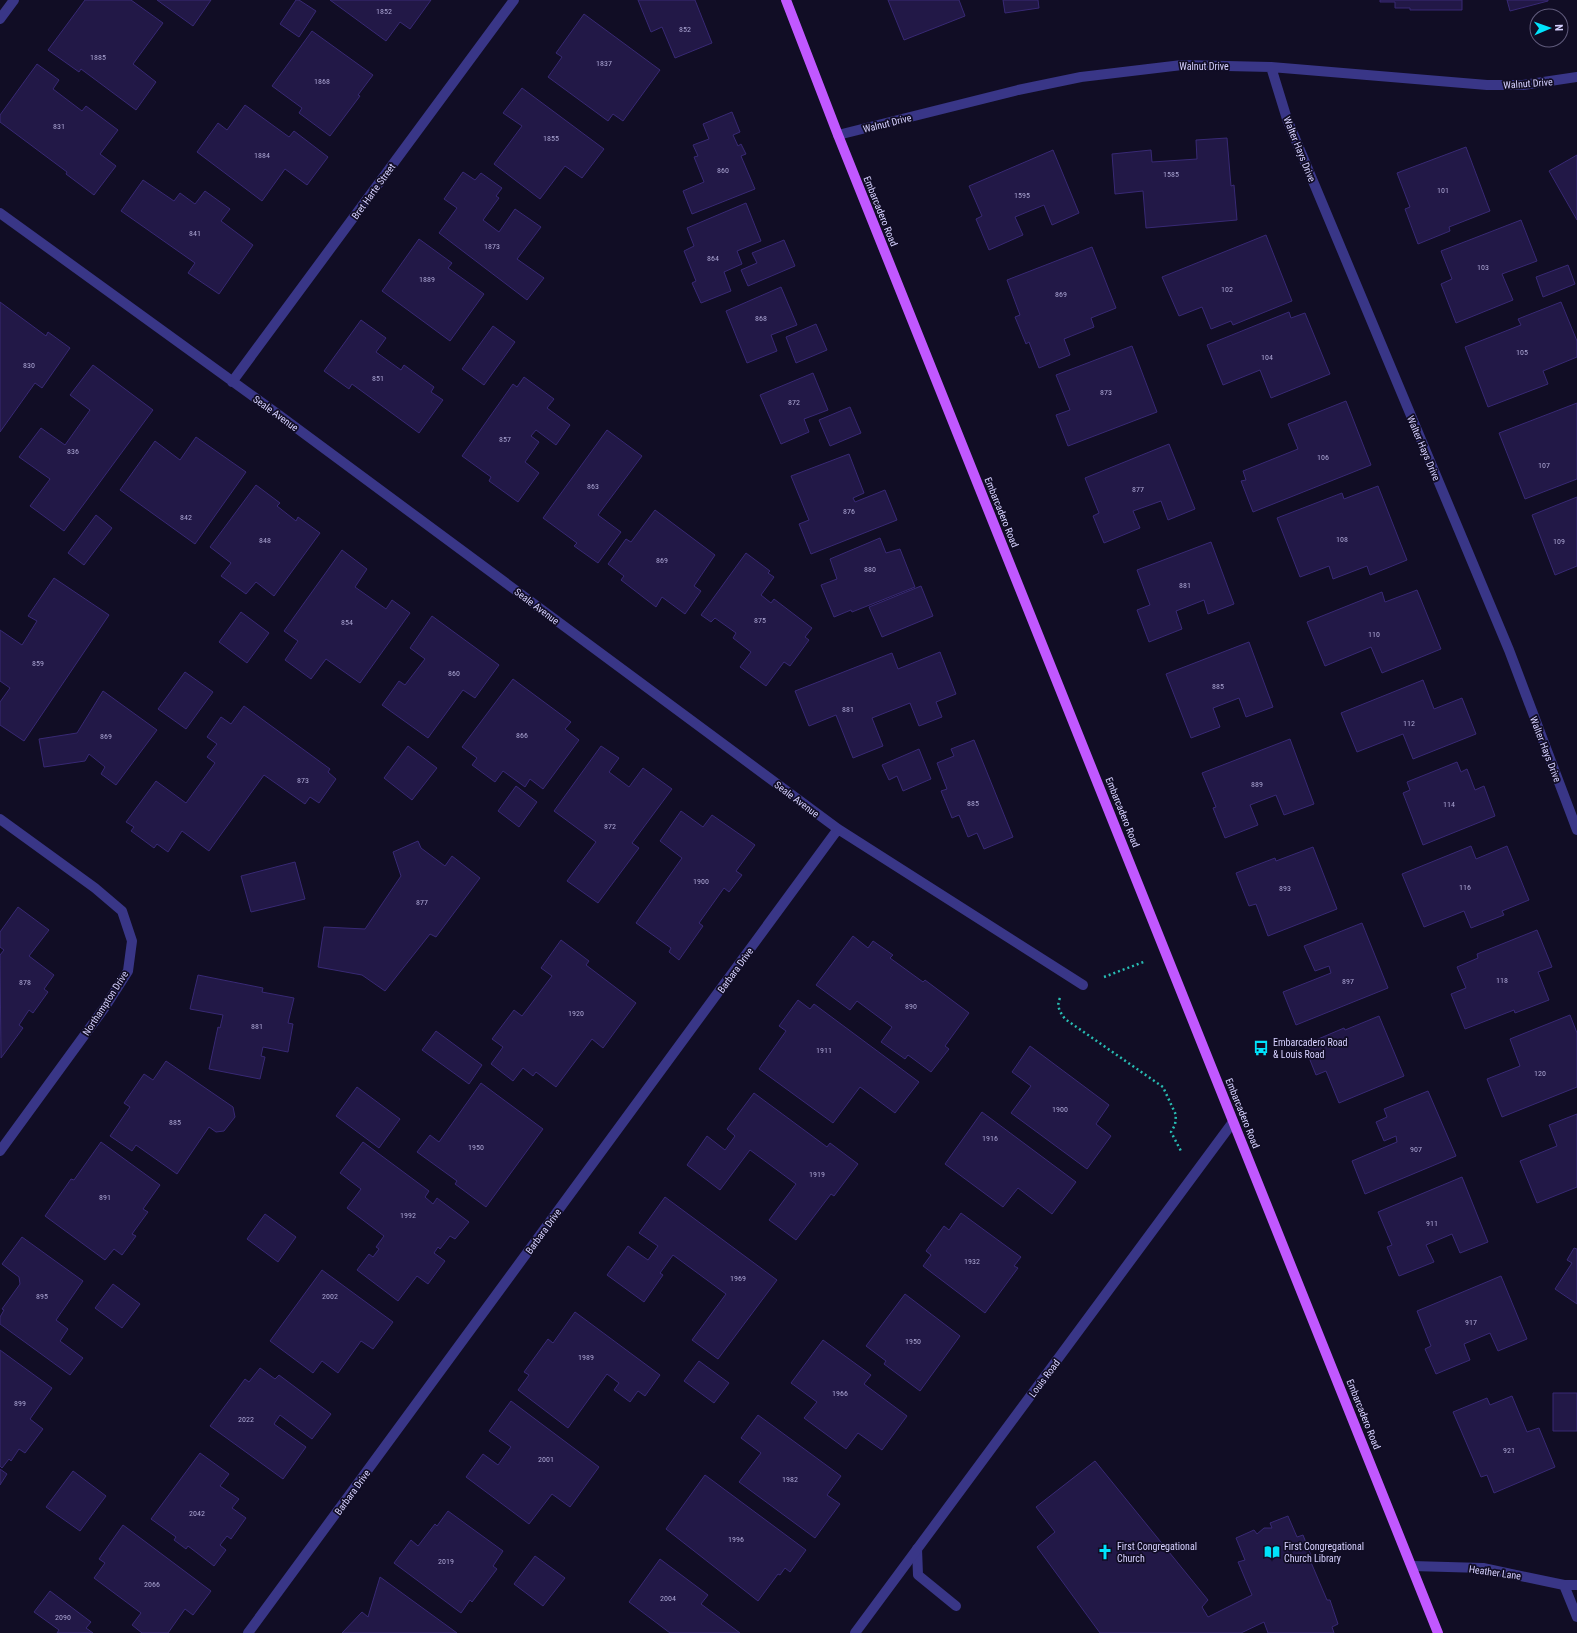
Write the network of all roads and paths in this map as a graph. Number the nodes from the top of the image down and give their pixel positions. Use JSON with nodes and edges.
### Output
{"nodes":[{"id":1,"x":14,"y":0,"type":"edge"},
{"id":2,"x":514,"y":0,"type":"edge"},
{"id":3,"x":786,"y":0,"type":"edge"},
{"id":4,"x":0,"y":19,"type":"edge"},
{"id":5,"x":1271,"y":67,"type":"junction"},
{"id":6,"x":1577,"y":77,"type":"edge"},
{"id":7,"x":838,"y":135,"type":"junction"},
{"id":8,"x":0,"y":214,"type":"edge"},
{"id":9,"x":232,"y":382,"type":"junction"},
{"id":10,"x":0,"y":819,"type":"edge"},
{"id":11,"x":838,"y":829,"type":"junction"},
{"id":12,"x":1577,"y":830,"type":"edge"},
{"id":13,"x":1167,"y":953,"type":"junction"},
{"id":14,"x":1082,"y":985,"type":"junction"},
{"id":15,"x":1233,"y":1122,"type":"junction"},
{"id":16,"x":1171,"y":1132,"type":"dead end"},
{"id":17,"x":0,"y":1151,"type":"edge"},
{"id":18,"x":917,"y":1548,"type":"junction"},
{"id":19,"x":1412,"y":1566,"type":"junction"},
{"id":20,"x":1564,"y":1585,"type":"junction"},
{"id":21,"x":1577,"y":1585,"type":"edge"},
{"id":22,"x":956,"y":1606,"type":"dead end"},
{"id":23,"x":1577,"y":1617,"type":"edge"},
{"id":24,"x":248,"y":1633,"type":"edge"},
{"id":25,"x":855,"y":1633,"type":"edge"},
{"id":26,"x":1438,"y":1633,"type":"edge"}],
"edges":[{"from":1,"to":4,"type":"street"},
{"from":2,"to":9,"type":"street","name":"Bret Harte Street"},
{"from":3,"to":7,"type":"main road","name":"Embarcadero Road"},
{"from":5,"to":6,"type":"street","name":"Walnut Drive"},
{"from":5,"to":7,"type":"street","name":"Walnut Drive"},
{"from":5,"to":12,"type":"street","name":"Walter Hays Drive"},
{"from":7,"to":13,"type":"main road","name":"Embarcadero Road"},
{"from":8,"to":9,"type":"street","name":"Seale Avenue"},
{"from":9,"to":11,"type":"street","name":"Seale Avenue"},
{"from":10,"to":17,"type":"street","name":"Northampton Drive"},
{"from":11,"to":14,"type":"street","name":"Seale Avenue"},
{"from":11,"to":24,"type":"street","name":"Barbara Drive"},
{"from":13,"to":14,"type":"path"},
{"from":13,"to":15,"type":"main road","name":"Embarcadero Road"},
{"from":14,"to":16,"type":"path"},
{"from":15,"to":18,"type":"street","name":"Louis Road"},
{"from":15,"to":19,"type":"main road","name":"Embarcadero Road"},
{"from":18,"to":22,"type":"street"},
{"from":18,"to":25,"type":"street","name":"Louis Road"},
{"from":19,"to":20,"type":"street","name":"Heather Lane"},
{"from":19,"to":26,"type":"main road","name":"Embarcadero Road"},
{"from":20,"to":21,"type":"street","name":"Heather Lane"},
{"from":20,"to":23,"type":"street"}]}
